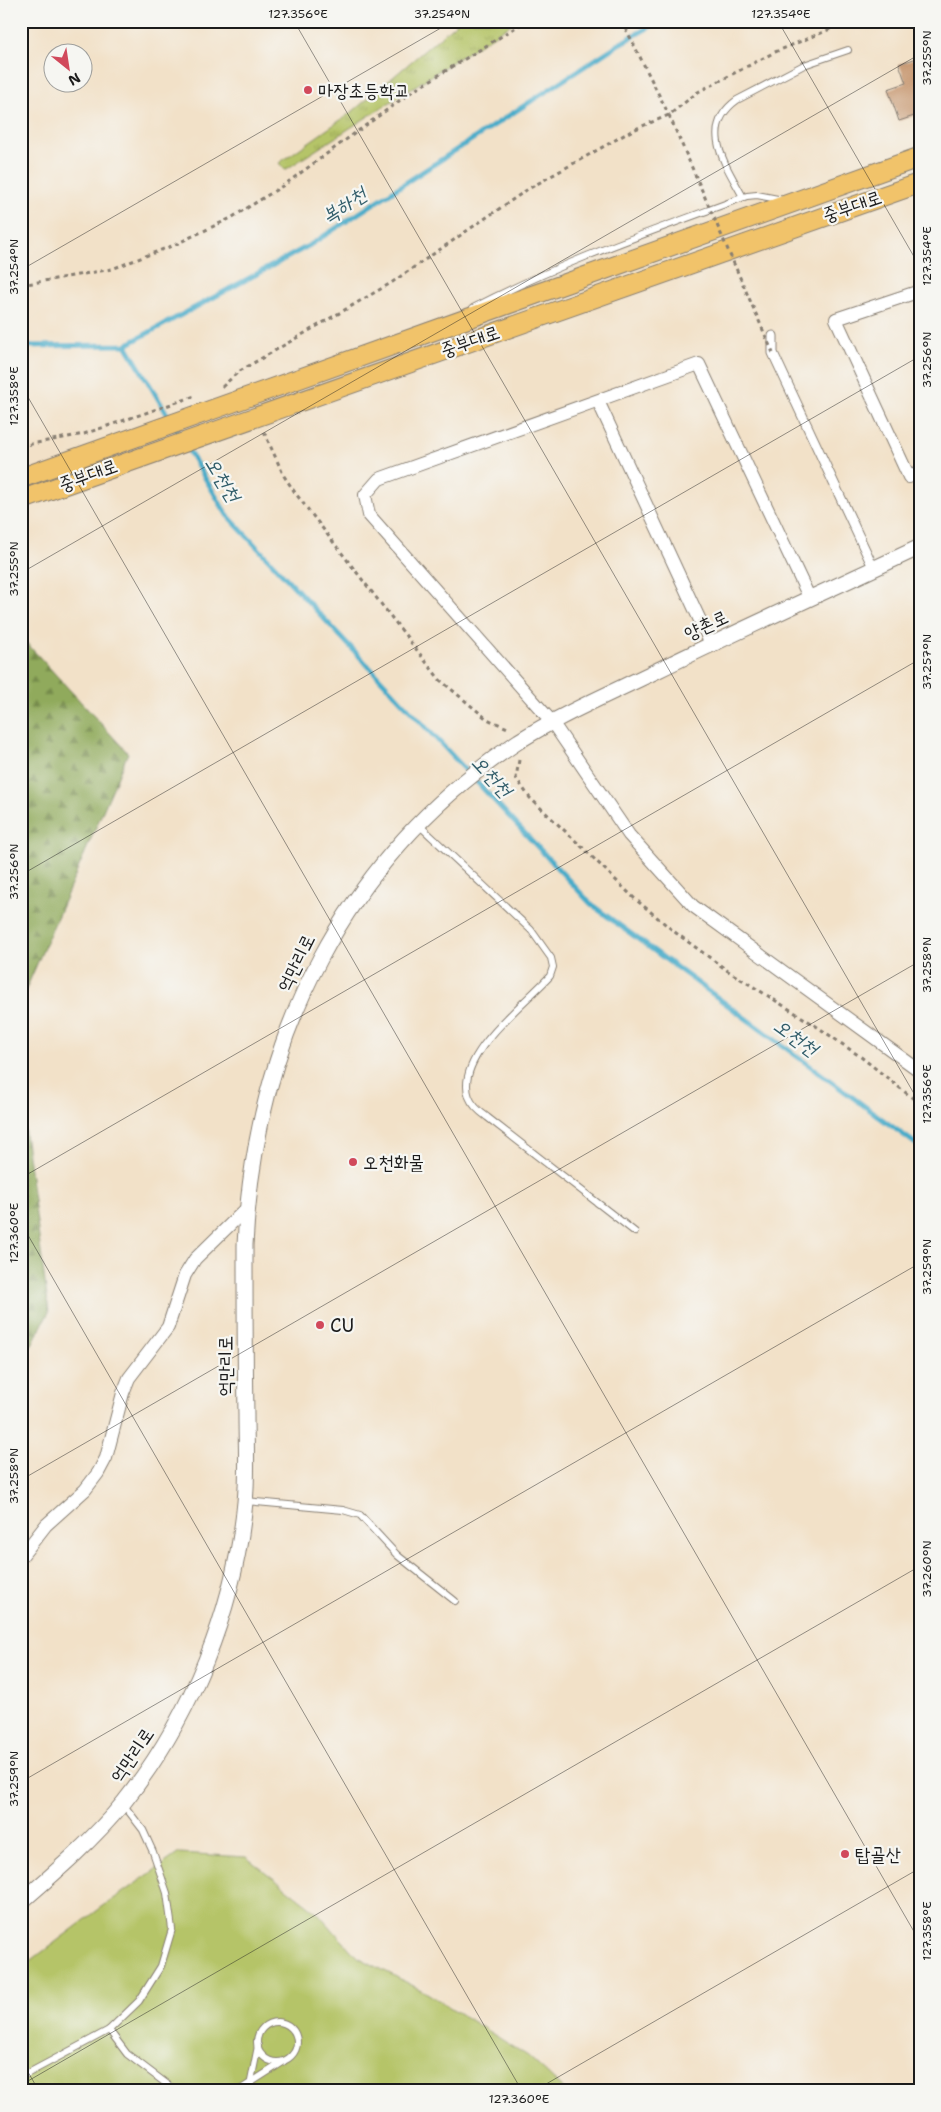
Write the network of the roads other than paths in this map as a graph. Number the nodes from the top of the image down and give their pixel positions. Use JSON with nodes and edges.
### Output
{"nodes":[{"id":1,"x":848,"y":50,"type":"dead end"},
{"id":2,"x":920,"y":157,"type":"edge"},
{"id":3,"x":920,"y":183,"type":"edge"},
{"id":4,"x":743,"y":197,"type":"junction"},
{"id":5,"x":809,"y":197,"type":"junction"},
{"id":6,"x":920,"y":291,"type":"edge"},
{"id":7,"x":773,"y":336,"type":"dead end"},
{"id":8,"x":418,"y":337,"type":"junction"},
{"id":9,"x":598,"y":400,"type":"junction"},
{"id":10,"x":920,"y":471,"type":"edge"},
{"id":11,"x":21,"y":478,"type":"edge"},
{"id":12,"x":21,"y":500,"type":"edge"},
{"id":13,"x":920,"y":547,"type":"edge"},
{"id":14,"x":874,"y":569,"type":"junction"},
{"id":15,"x":810,"y":599,"type":"junction"},
{"id":16,"x":711,"y":644,"type":"junction"},
{"id":17,"x":552,"y":722,"type":"junction"},
{"id":18,"x":432,"y":809,"type":"joint"},
{"id":19,"x":418,"y":824,"type":"junction"},
{"id":20,"x":920,"y":1071,"type":"edge"},
{"id":21,"x":247,"y":1208,"type":"junction"},
{"id":22,"x":635,"y":1232,"type":"dead end"},
{"id":23,"x":246,"y":1501,"type":"junction"},
{"id":24,"x":21,"y":1557,"type":"edge"},
{"id":25,"x":455,"y":1601,"type":"dead end"},
{"id":26,"x":123,"y":1804,"type":"junction"},
{"id":27,"x":21,"y":1902,"type":"edge"},
{"id":28,"x":109,"y":2030,"type":"junction"},
{"id":29,"x":258,"y":2046,"type":"junction"},
{"id":30,"x":288,"y":2059,"type":"junction"},
{"id":31,"x":21,"y":2077,"type":"edge"},
{"id":32,"x":251,"y":2082,"type":"junction"},
{"id":33,"x":176,"y":2091,"type":"edge"},
{"id":34,"x":238,"y":2091,"type":"edge"}],
"edges":[{"from":1,"to":4,"type":"lane"},
{"from":2,"to":5,"type":"main road","name":"중부대로"},
{"from":3,"to":12,"type":"main road","name":"중부대로"},
{"from":4,"to":5,"type":"lane"},
{"from":4,"to":8,"type":"lane"},
{"from":5,"to":8,"type":"main road","name":"중부대로"},
{"from":6,"to":10,"type":"street"},
{"from":7,"to":14,"type":"street"},
{"from":8,"to":11,"type":"main road","name":"중부대로"},
{"from":9,"to":15,"type":"street"},
{"from":9,"to":16,"type":"street"},
{"from":9,"to":17,"type":"street"},
{"from":13,"to":14,"type":"street","name":"양촌로"},
{"from":14,"to":15,"type":"street","name":"양촌로"},
{"from":15,"to":16,"type":"street","name":"양촌로"},
{"from":16,"to":17,"type":"street","name":"양촌로"},
{"from":17,"to":18,"type":"street","name":"양촌로"},
{"from":17,"to":20,"type":"street"},
{"from":18,"to":19,"type":"street","name":"억만리로"},
{"from":19,"to":21,"type":"street","name":"억만리로"},
{"from":19,"to":22,"type":"lane"},
{"from":21,"to":23,"type":"street","name":"억만리로"},
{"from":21,"to":24,"type":"street"},
{"from":23,"to":25,"type":"lane"},
{"from":23,"to":26,"type":"street","name":"억만리로"},
{"from":26,"to":27,"type":"street","name":"억만리로"},
{"from":26,"to":28,"type":"lane"},
{"from":28,"to":31,"type":"lane"},
{"from":28,"to":33,"type":"lane"},
{"from":29,"to":30,"type":"lane"},
{"from":29,"to":30,"type":"lane"},
{"from":29,"to":32,"type":"lane"},
{"from":30,"to":32,"type":"lane"},
{"from":32,"to":34,"type":"lane"}]}
